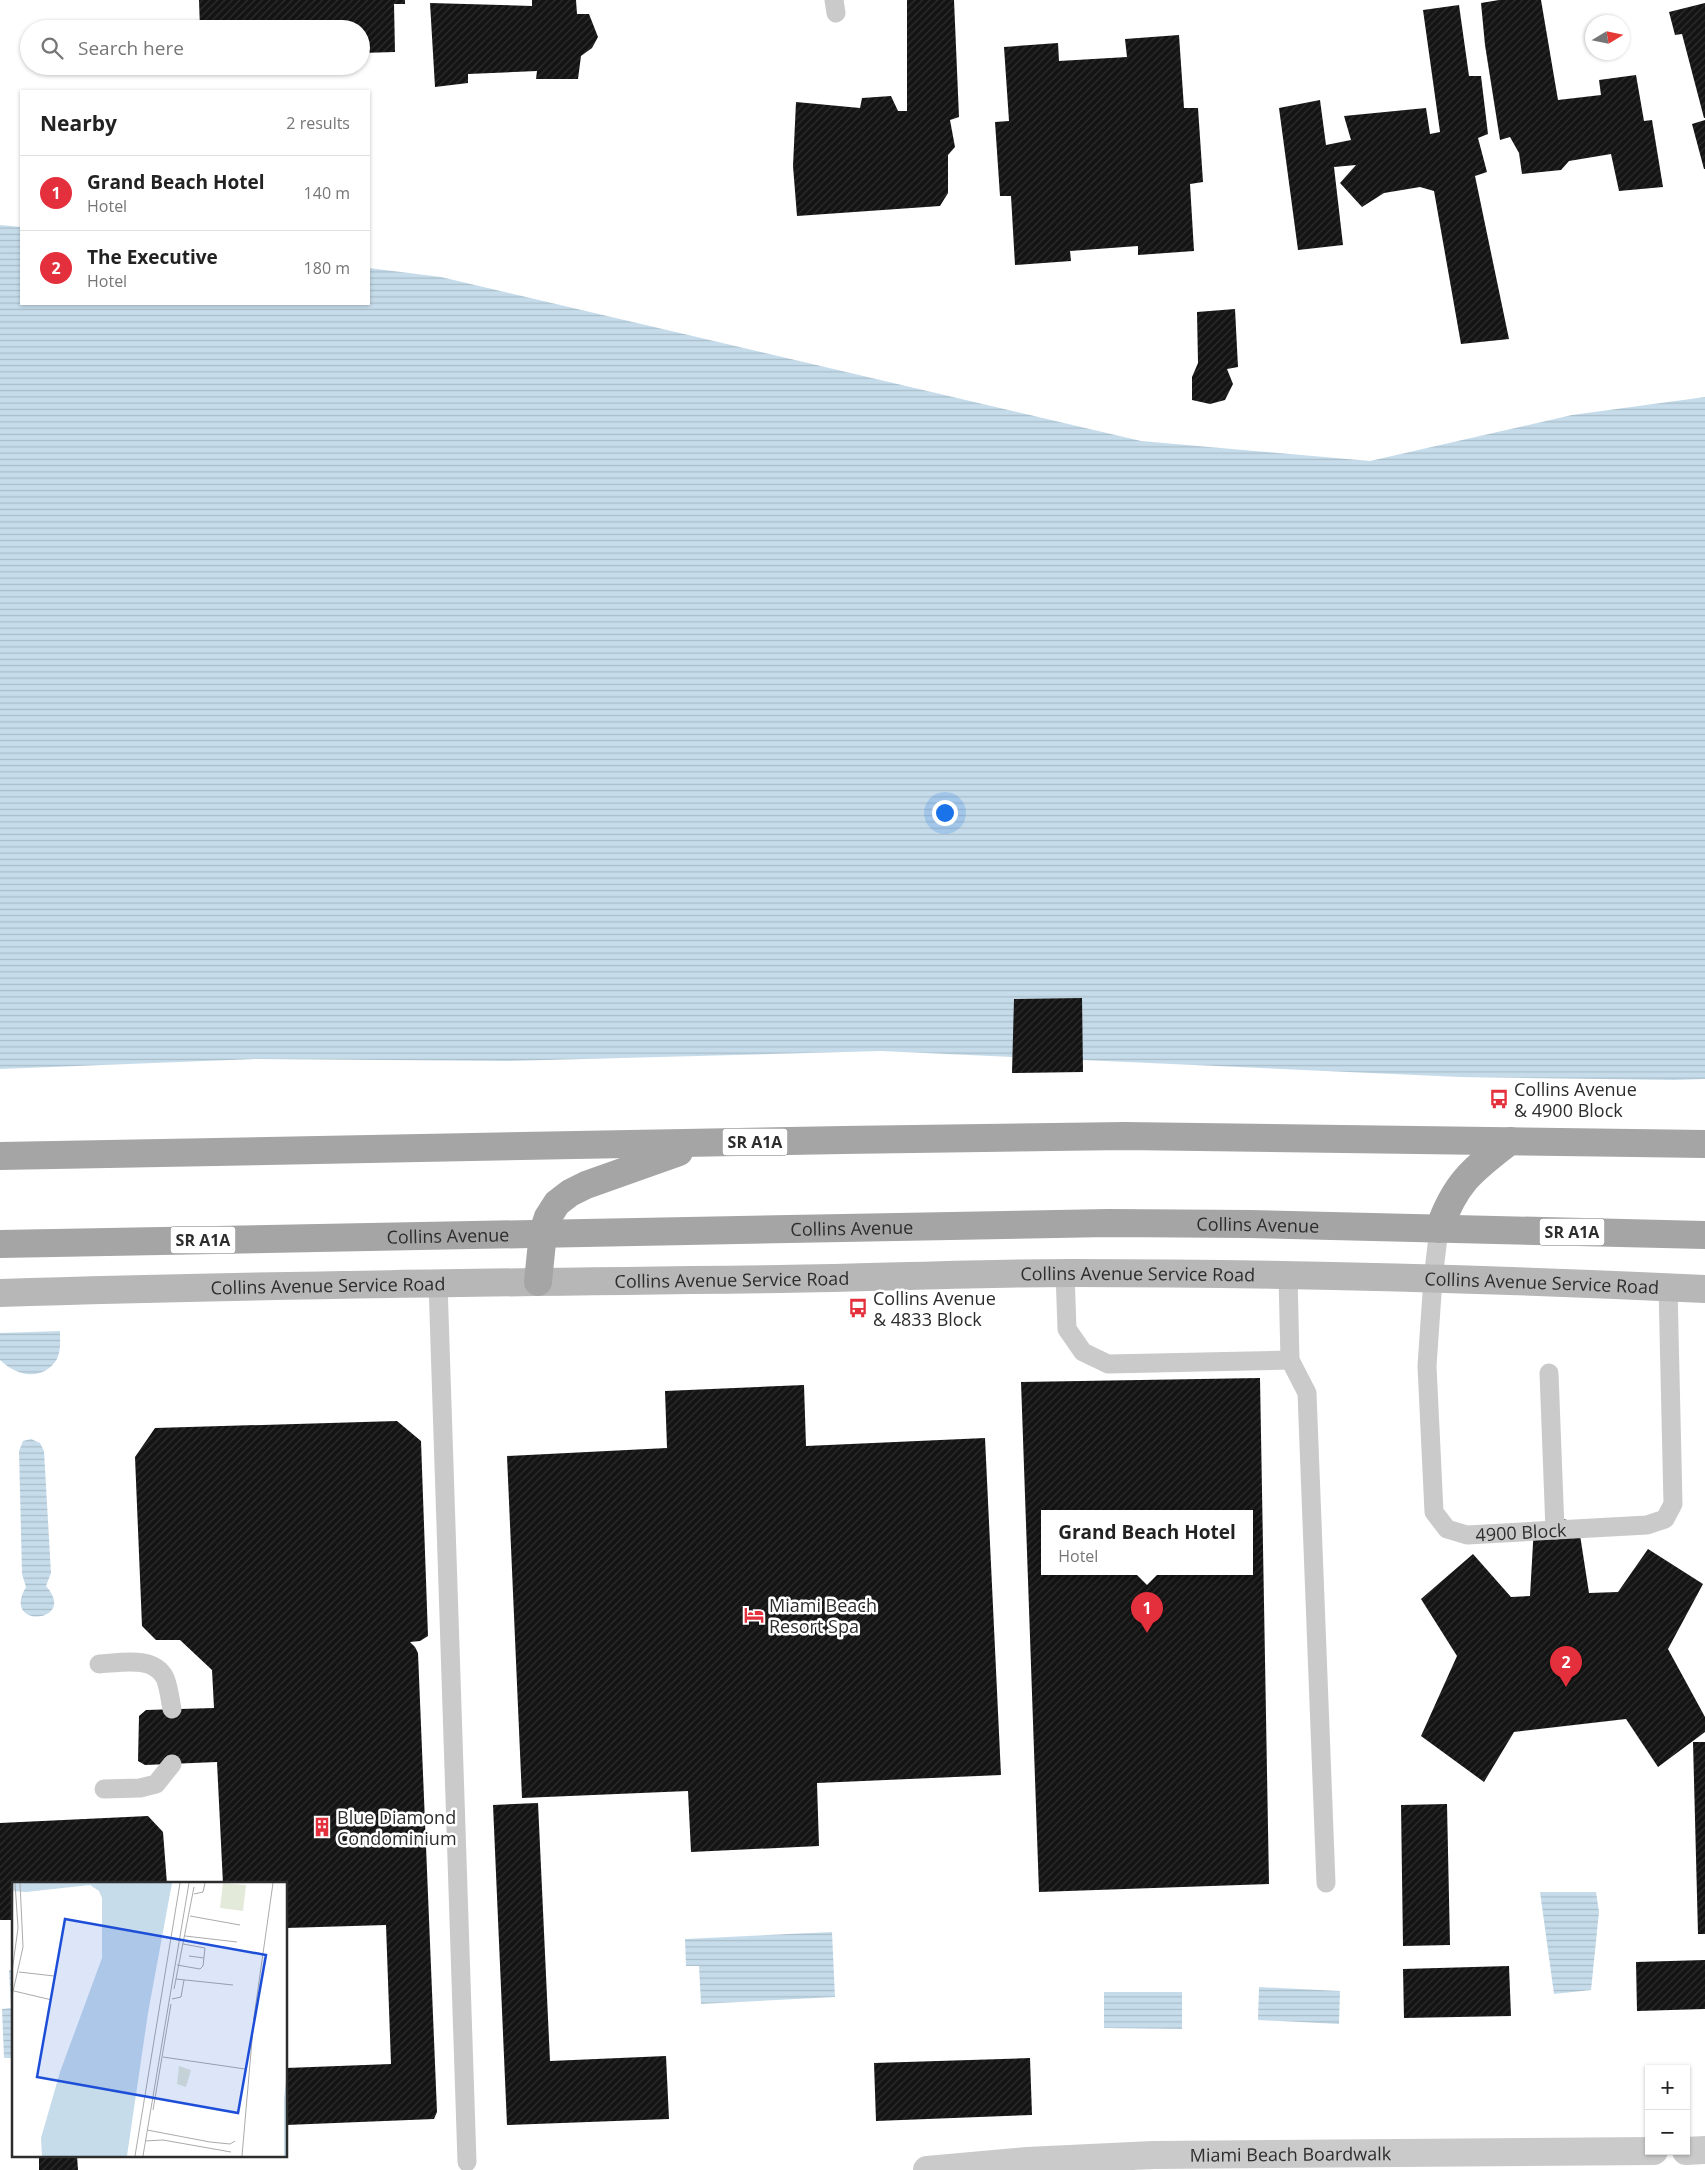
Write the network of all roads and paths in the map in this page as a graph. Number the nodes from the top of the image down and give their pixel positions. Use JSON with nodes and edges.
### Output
{"nodes":[{"id":1,"x":1510,"y":1141,"type":"junction"},
{"id":2,"x":701,"y":1144,"type":"junction"},
{"id":3,"x":1705,"y":1144,"type":"edge"},
{"id":4,"x":0,"y":1156,"type":"edge"},
{"id":5,"x":1439,"y":1229,"type":"junction"},
{"id":6,"x":543,"y":1232,"type":"junction"},
{"id":7,"x":1705,"y":1235,"type":"edge"},
{"id":8,"x":0,"y":1244,"type":"edge"},
{"id":9,"x":1065,"y":1273,"type":"junction"},
{"id":10,"x":1288,"y":1276,"type":"junction"},
{"id":11,"x":1433,"y":1279,"type":"junction"},
{"id":12,"x":438,"y":1282,"type":"junction"},
{"id":13,"x":538,"y":1282,"type":"junction"},
{"id":14,"x":1668,"y":1287,"type":"junction"},
{"id":15,"x":1705,"y":1289,"type":"edge"},
{"id":16,"x":0,"y":1293,"type":"edge"},
{"id":17,"x":1290,"y":1360,"type":"junction"},
{"id":18,"x":1550,"y":1373,"type":"dead end"},
{"id":19,"x":1555,"y":1530,"type":"junction"},
{"id":20,"x":99,"y":1664,"type":"dead end"},
{"id":21,"x":172,"y":1709,"type":"dead end"},
{"id":22,"x":172,"y":1764,"type":"dead end"},
{"id":23,"x":104,"y":1789,"type":"dead end"},
{"id":24,"x":1326,"y":1883,"type":"dead end"},
{"id":25,"x":1705,"y":2150,"type":"edge"},
{"id":26,"x":1645,"y":2151,"type":"edge"},
{"id":27,"x":1690,"y":2151,"type":"edge"},
{"id":28,"x":467,"y":2162,"type":"dead end"},
{"id":29,"x":927,"y":2170,"type":"edge"}],
"edges":[{"from":1,"to":2,"type":"main road","number":"SR A1A"},
{"from":1,"to":3,"type":"main road","number":"SR A1A"},
{"from":1,"to":5,"type":"main road"},
{"from":2,"to":4,"type":"main road","number":"SR A1A"},
{"from":2,"to":6,"type":"main road"},
{"from":5,"to":6,"type":"main road","name":"Collins Avenue","number":"SR A1A"},
{"from":5,"to":7,"type":"main road","name":"Collins Avenue","number":"SR A1A"},
{"from":5,"to":11,"type":"lane","name":"4900 Block"},
{"from":6,"to":8,"type":"main road","name":"Collins Avenue","number":"SR A1A"},
{"from":6,"to":13,"type":"main road"},
{"from":9,"to":10,"type":"street","name":"Collins Avenue Service Road"},
{"from":9,"to":13,"type":"street","name":"Collins Avenue Service Road"},
{"from":9,"to":17,"type":"lane"},
{"from":10,"to":11,"type":"street","name":"Collins Avenue Service Road"},
{"from":10,"to":17,"type":"lane"},
{"from":11,"to":14,"type":"street","name":"Collins Avenue Service Road"},
{"from":11,"to":19,"type":"lane","name":"4900 Block"},
{"from":12,"to":13,"type":"street","name":"Collins Avenue Service Road"},
{"from":12,"to":16,"type":"street","name":"Collins Avenue Service Road"},
{"from":12,"to":28,"type":"lane"},
{"from":14,"to":15,"type":"street","name":"Collins Avenue Service Road"},
{"from":14,"to":19,"type":"lane","name":"4900 Block"},
{"from":17,"to":24,"type":"lane"},
{"from":18,"to":19,"type":"lane"},
{"from":20,"to":21,"type":"lane"},
{"from":22,"to":23,"type":"lane"},
{"from":25,"to":27,"type":"street"},
{"from":26,"to":29,"type":"street","name":"Miami Beach Boardwalk"}]}
